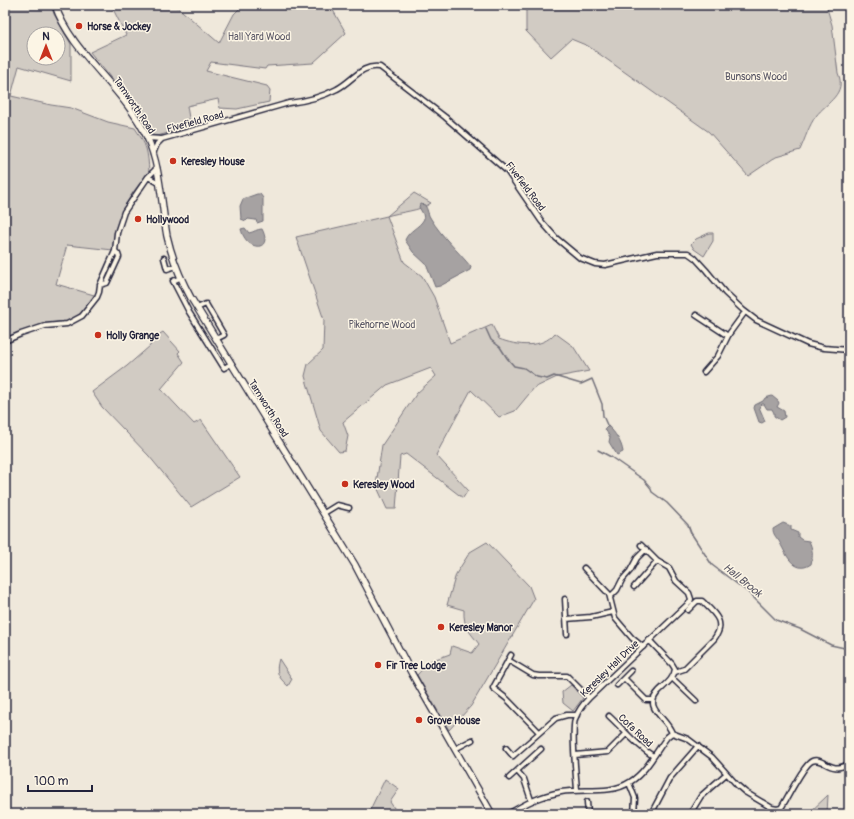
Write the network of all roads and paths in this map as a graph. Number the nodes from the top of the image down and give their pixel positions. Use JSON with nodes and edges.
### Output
{"nodes":[{"id":1,"x":55,"y":5,"type":"edge"},
{"id":2,"x":147,"y":138,"type":"junction"},
{"id":3,"x":162,"y":139,"type":"junction"},
{"id":4,"x":153,"y":154,"type":"junction"},
{"id":5,"x":157,"y":168,"type":"junction"},
{"id":6,"x":148,"y":177,"type":"junction"},
{"id":7,"x":159,"y":183,"type":"junction"},
{"id":8,"x":164,"y":258,"type":"dead end"},
{"id":9,"x":176,"y":266,"type":"junction"},
{"id":10,"x":180,"y":278,"type":"junction"},
{"id":11,"x":197,"y":308,"type":"junction"},
{"id":12,"x":745,"y":312,"type":"junction"},
{"id":13,"x":696,"y":315,"type":"dead end"},
{"id":14,"x":728,"y":336,"type":"junction"},
{"id":15,"x":216,"y":339,"type":"junction"},
{"id":16,"x":5,"y":341,"type":"edge"},
{"id":17,"x":849,"y":350,"type":"edge"},
{"id":18,"x":231,"y":364,"type":"junction"},
{"id":19,"x":704,"y":372,"type":"dead end"},
{"id":20,"x":349,"y":508,"type":"dead end"},
{"id":21,"x":324,"y":513,"type":"junction"},
{"id":22,"x":641,"y":545,"type":"dead end"},
{"id":23,"x":646,"y":549,"type":"junction"},
{"id":24,"x":657,"y":561,"type":"junction"},
{"id":25,"x":584,"y":568,"type":"dead end"},
{"id":26,"x":634,"y":587,"type":"dead end"},
{"id":27,"x":610,"y":597,"type":"junction"},
{"id":28,"x":565,"y":599,"type":"dead end"},
{"id":29,"x":688,"y":610,"type":"dead end"},
{"id":30,"x":613,"y":612,"type":"junction"},
{"id":31,"x":566,"y":619,"type":"junction"},
{"id":32,"x":567,"y":634,"type":"dead end"},
{"id":33,"x":649,"y":640,"type":"junction"},
{"id":34,"x":643,"y":647,"type":"junction"},
{"id":35,"x":511,"y":655,"type":"dead end"},
{"id":36,"x":508,"y":660,"type":"junction"},
{"id":37,"x":631,"y":671,"type":"dead end"},
{"id":38,"x":675,"y":672,"type":"junction"},
{"id":39,"x":624,"y":678,"type":"junction"},
{"id":40,"x":672,"y":678,"type":"junction"},
{"id":41,"x":616,"y":685,"type":"dead end"},
{"id":42,"x":589,"y":698,"type":"junction"},
{"id":43,"x":653,"y":700,"type":"junction"},
{"id":44,"x":696,"y":701,"type":"dead end"},
{"id":45,"x":577,"y":715,"type":"junction"},
{"id":46,"x":609,"y":716,"type":"dead end"},
{"id":47,"x":539,"y":732,"type":"junction"},
{"id":48,"x":672,"y":733,"type":"junction"},
{"id":49,"x":626,"y":734,"type":"junction"},
{"id":50,"x":472,"y":740,"type":"dead end"},
{"id":51,"x":698,"y":746,"type":"junction"},
{"id":52,"x":506,"y":748,"type":"dead end"},
{"id":53,"x":455,"y":749,"type":"junction"},
{"id":54,"x":541,"y":749,"type":"dead end"},
{"id":55,"x":575,"y":755,"type":"junction"},
{"id":56,"x":653,"y":756,"type":"junction"},
{"id":57,"x":849,"y":764,"type":"edge"},
{"id":58,"x":517,"y":771,"type":"junction"},
{"id":59,"x":726,"y":774,"type":"junction"},
{"id":60,"x":509,"y":778,"type":"dead end"},
{"id":61,"x":629,"y":783,"type":"junction"},
{"id":62,"x":577,"y":790,"type":"junction"},
{"id":63,"x":532,"y":800,"type":"junction"},
{"id":64,"x":587,"y":802,"type":"dead end"},
{"id":65,"x":492,"y":814,"type":"edge"},
{"id":66,"x":508,"y":814,"type":"edge"},
{"id":67,"x":588,"y":814,"type":"edge"},
{"id":68,"x":634,"y":814,"type":"edge"},
{"id":69,"x":651,"y":814,"type":"edge"},
{"id":70,"x":690,"y":814,"type":"edge"}],
"edges":[{"from":1,"to":2,"type":"main road","name":"Tamworth Road"},
{"from":2,"to":3,"type":"street","name":"Fivefield Road"},
{"from":2,"to":4,"type":"main road","name":"Tamworth Road"},
{"from":3,"to":4,"type":"street","name":"Fivefield Road"},
{"from":3,"to":12,"type":"street","name":"Fivefield Road"},
{"from":4,"to":5,"type":"main road","name":"Tamworth Road"},
{"from":5,"to":6,"type":"street"},
{"from":5,"to":7,"type":"main road","name":"Tamworth Road"},
{"from":6,"to":7,"type":"street"},
{"from":6,"to":16,"type":"street"},
{"from":7,"to":9,"type":"main road","name":"Tamworth Road"},
{"from":8,"to":9,"type":"street"},
{"from":9,"to":10,"type":"main road","name":"Tamworth Road"},
{"from":10,"to":11,"type":"main road","name":"Tamworth Road"},
{"from":10,"to":18,"type":"street"},
{"from":11,"to":15,"type":"main road","name":"Tamworth Road"},
{"from":11,"to":15,"type":"street"},
{"from":12,"to":14,"type":"street"},
{"from":12,"to":17,"type":"street","name":"Fivefield Road"},
{"from":13,"to":14,"type":"street"},
{"from":14,"to":19,"type":"street"},
{"from":15,"to":18,"type":"main road","name":"Tamworth Road"},
{"from":18,"to":21,"type":"main road","name":"Tamworth Road"},
{"from":20,"to":21,"type":"street"},
{"from":21,"to":53,"type":"main road","name":"Tamworth Road"},
{"from":22,"to":23,"type":"street"},
{"from":23,"to":24,"type":"street"},
{"from":23,"to":27,"type":"street"},
{"from":24,"to":26,"type":"street"},
{"from":24,"to":33,"type":"street","name":"Keresley Hall Drive"},
{"from":25,"to":27,"type":"street"},
{"from":27,"to":30,"type":"street"},
{"from":28,"to":31,"type":"street"},
{"from":29,"to":38,"type":"street"},
{"from":30,"to":31,"type":"street"},
{"from":30,"to":34,"type":"street"},
{"from":31,"to":32,"type":"street"},
{"from":33,"to":34,"type":"street","name":"Keresley Hall Drive"},
{"from":33,"to":38,"type":"street"},
{"from":34,"to":42,"type":"street","name":"Keresley Hall Drive"},
{"from":35,"to":36,"type":"street"},
{"from":36,"to":42,"type":"street"},
{"from":36,"to":47,"type":"street"},
{"from":37,"to":39,"type":"street"},
{"from":38,"to":40,"type":"street"},
{"from":39,"to":41,"type":"street"},
{"from":39,"to":43,"type":"street"},
{"from":40,"to":43,"type":"street"},
{"from":40,"to":44,"type":"street"},
{"from":42,"to":45,"type":"street","name":"Keresley Hall Drive"},
{"from":43,"to":48,"type":"street"},
{"from":45,"to":47,"type":"street"},
{"from":45,"to":55,"type":"street","name":"Keresley Hall Drive"},
{"from":46,"to":49,"type":"street","name":"Cofa Road"},
{"from":47,"to":52,"type":"street"},
{"from":48,"to":51,"type":"street"},
{"from":48,"to":56,"type":"street"},
{"from":49,"to":55,"type":"street"},
{"from":49,"to":56,"type":"street","name":"Cofa Road"},
{"from":50,"to":53,"type":"street"},
{"from":51,"to":59,"type":"street"},
{"from":51,"to":69,"type":"street"},
{"from":53,"to":65,"type":"main road","name":"Tamworth Road"},
{"from":54,"to":58,"type":"street"},
{"from":55,"to":62,"type":"street","name":"Keresley Hall Drive"},
{"from":56,"to":61,"type":"street"},
{"from":57,"to":59,"type":"street"},
{"from":58,"to":60,"type":"street"},
{"from":58,"to":63,"type":"street"},
{"from":59,"to":70,"type":"street"},
{"from":61,"to":62,"type":"street"},
{"from":61,"to":68,"type":"street"},
{"from":62,"to":63,"type":"street"},
{"from":63,"to":66,"type":"street"},
{"from":64,"to":67,"type":"street"}]}
